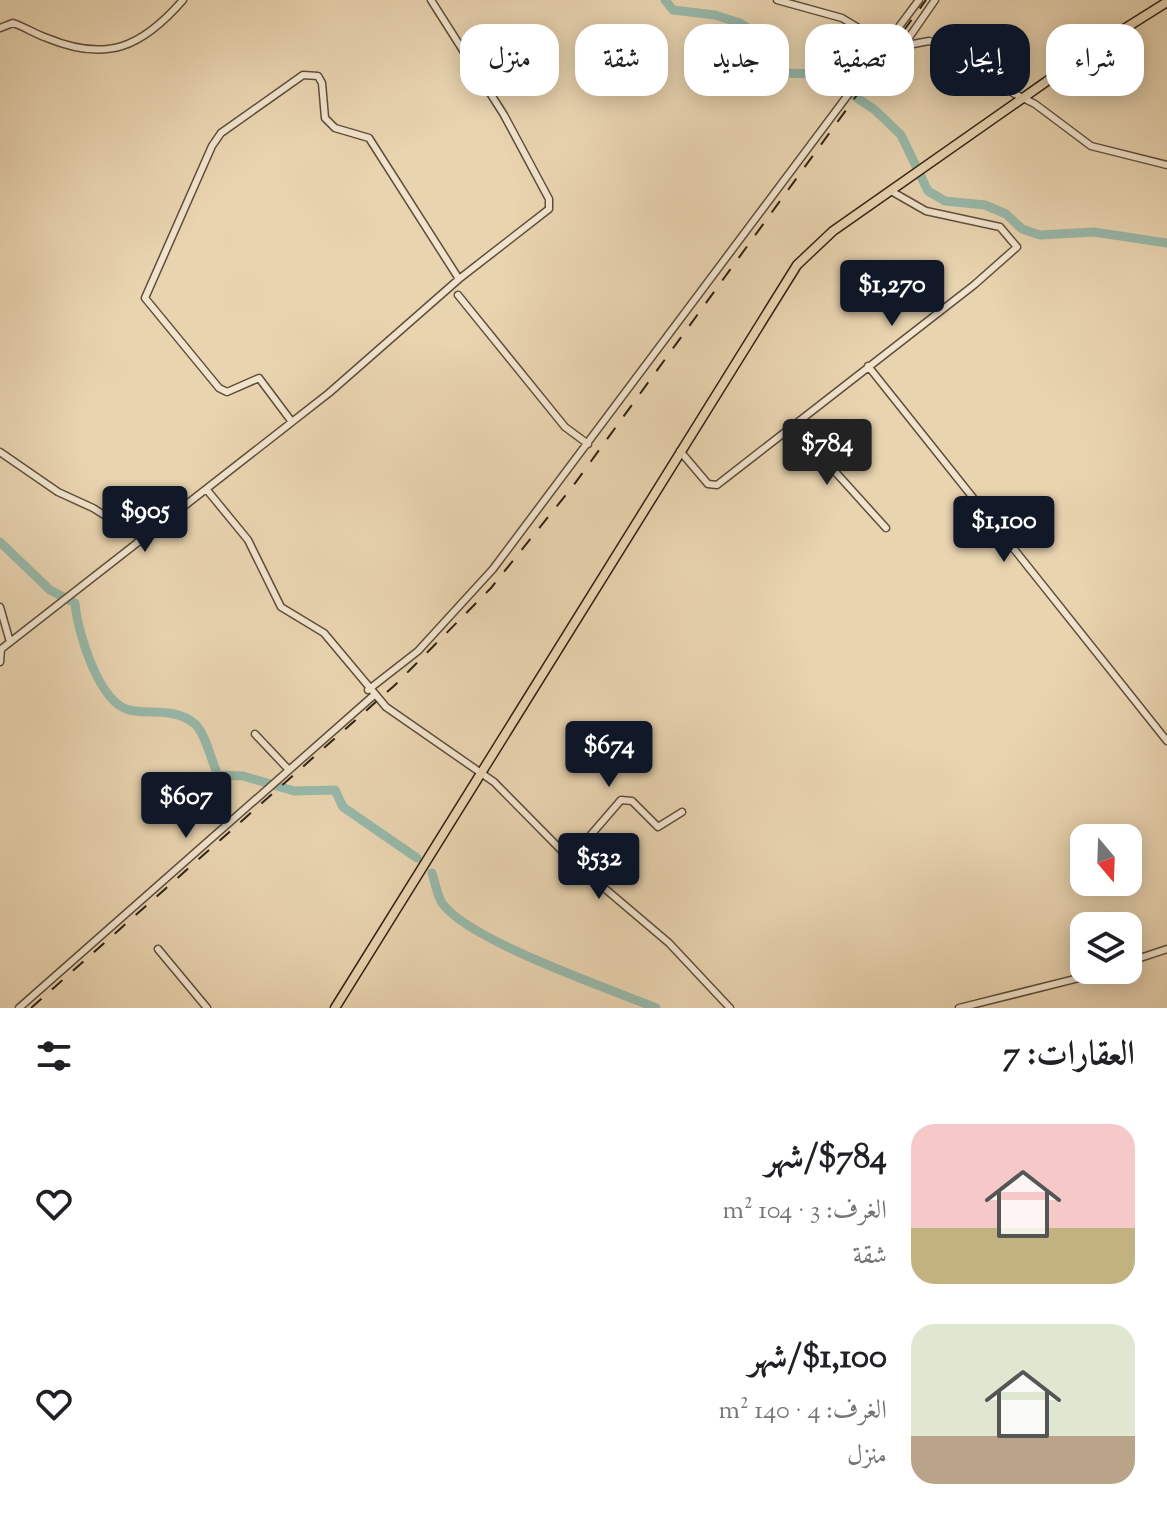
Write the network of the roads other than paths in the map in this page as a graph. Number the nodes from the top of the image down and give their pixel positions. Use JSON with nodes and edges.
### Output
{"nodes":[{"id":1,"x":183,"y":0,"type":"edge"},
{"id":2,"x":431,"y":0,"type":"edge"},
{"id":3,"x":777,"y":0,"type":"edge"},
{"id":4,"x":919,"y":0,"type":"edge"},
{"id":5,"x":935,"y":0,"type":"edge"},
{"id":6,"x":1167,"y":2,"type":"edge"},
{"id":7,"x":853,"y":24,"type":"edge"},
{"id":8,"x":901,"y":24,"type":"edge"},
{"id":9,"x":0,"y":28,"type":"edge"},
{"id":10,"x":914,"y":30,"type":"edge"},
{"id":11,"x":914,"y":45,"type":"edge"},
{"id":12,"x":847,"y":96,"type":"edge"},
{"id":13,"x":1025,"y":99,"type":"junction"},
{"id":14,"x":1167,"y":165,"type":"edge"},
{"id":15,"x":891,"y":191,"type":"junction"},
{"id":16,"x":459,"y":279,"type":"junction"},
{"id":17,"x":458,"y":295,"type":"dead end"},
{"id":18,"x":868,"y":366,"type":"junction"},
{"id":19,"x":292,"y":422,"type":"junction"},
{"id":20,"x":792,"y":424,"type":"junction"},
{"id":21,"x":588,"y":444,"type":"junction"},
{"id":22,"x":680,"y":451,"type":"junction"},
{"id":23,"x":0,"y":452,"type":"edge"},
{"id":24,"x":207,"y":490,"type":"junction"},
{"id":25,"x":886,"y":528,"type":"dead end"},
{"id":26,"x":141,"y":538,"type":"junction"},
{"id":27,"x":0,"y":607,"type":"edge"},
{"id":28,"x":10,"y":642,"type":"junction"},
{"id":29,"x":1,"y":650,"type":"edge"},
{"id":30,"x":0,"y":662,"type":"edge"},
{"id":31,"x":370,"y":693,"type":"junction"},
{"id":32,"x":255,"y":734,"type":"dead end"},
{"id":33,"x":1167,"y":741,"type":"edge"},
{"id":34,"x":289,"y":770,"type":"junction"},
{"id":35,"x":481,"y":775,"type":"junction"},
{"id":36,"x":682,"y":812,"type":"dead end"},
{"id":37,"x":570,"y":859,"type":"junction"},
{"id":38,"x":158,"y":949,"type":"dead end"},
{"id":39,"x":1167,"y":949,"type":"edge"},
{"id":40,"x":1142,"y":957,"type":"edge"},
{"id":41,"x":1070,"y":982,"type":"edge"},
{"id":42,"x":19,"y":1008,"type":"edge"},
{"id":43,"x":207,"y":1008,"type":"edge"},
{"id":44,"x":335,"y":1008,"type":"edge"},
{"id":45,"x":730,"y":1008,"type":"edge"},
{"id":46,"x":959,"y":1008,"type":"edge"}],
"edges":[{"from":1,"to":9,"type":"street"},
{"from":2,"to":16,"type":"street"},
{"from":3,"to":7,"type":"street"},
{"from":4,"to":8,"type":"street"},
{"from":5,"to":10,"type":"street"},
{"from":6,"to":13,"type":"main road"},
{"from":11,"to":13,"type":"street"},
{"from":12,"to":21,"type":"street"},
{"from":13,"to":14,"type":"street"},
{"from":13,"to":15,"type":"main road"},
{"from":15,"to":18,"type":"street"},
{"from":15,"to":22,"type":"main road"},
{"from":16,"to":19,"type":"street"},
{"from":16,"to":19,"type":"street"},
{"from":17,"to":21,"type":"street"},
{"from":18,"to":20,"type":"street"},
{"from":18,"to":33,"type":"street"},
{"from":19,"to":24,"type":"street"},
{"from":20,"to":22,"type":"street"},
{"from":20,"to":25,"type":"street"},
{"from":21,"to":31,"type":"street"},
{"from":22,"to":35,"type":"main road"},
{"from":23,"to":26,"type":"street"},
{"from":24,"to":26,"type":"street"},
{"from":24,"to":31,"type":"street"},
{"from":26,"to":28,"type":"street"},
{"from":27,"to":28,"type":"street"},
{"from":28,"to":29,"type":"street"},
{"from":29,"to":30,"type":"street"},
{"from":31,"to":34,"type":"street"},
{"from":31,"to":35,"type":"street"},
{"from":32,"to":34,"type":"street"},
{"from":34,"to":42,"type":"street"},
{"from":35,"to":37,"type":"street"},
{"from":35,"to":44,"type":"main road"},
{"from":36,"to":37,"type":"street"},
{"from":37,"to":45,"type":"street"},
{"from":38,"to":43,"type":"street"},
{"from":39,"to":40,"type":"street"},
{"from":41,"to":46,"type":"street"}]}
